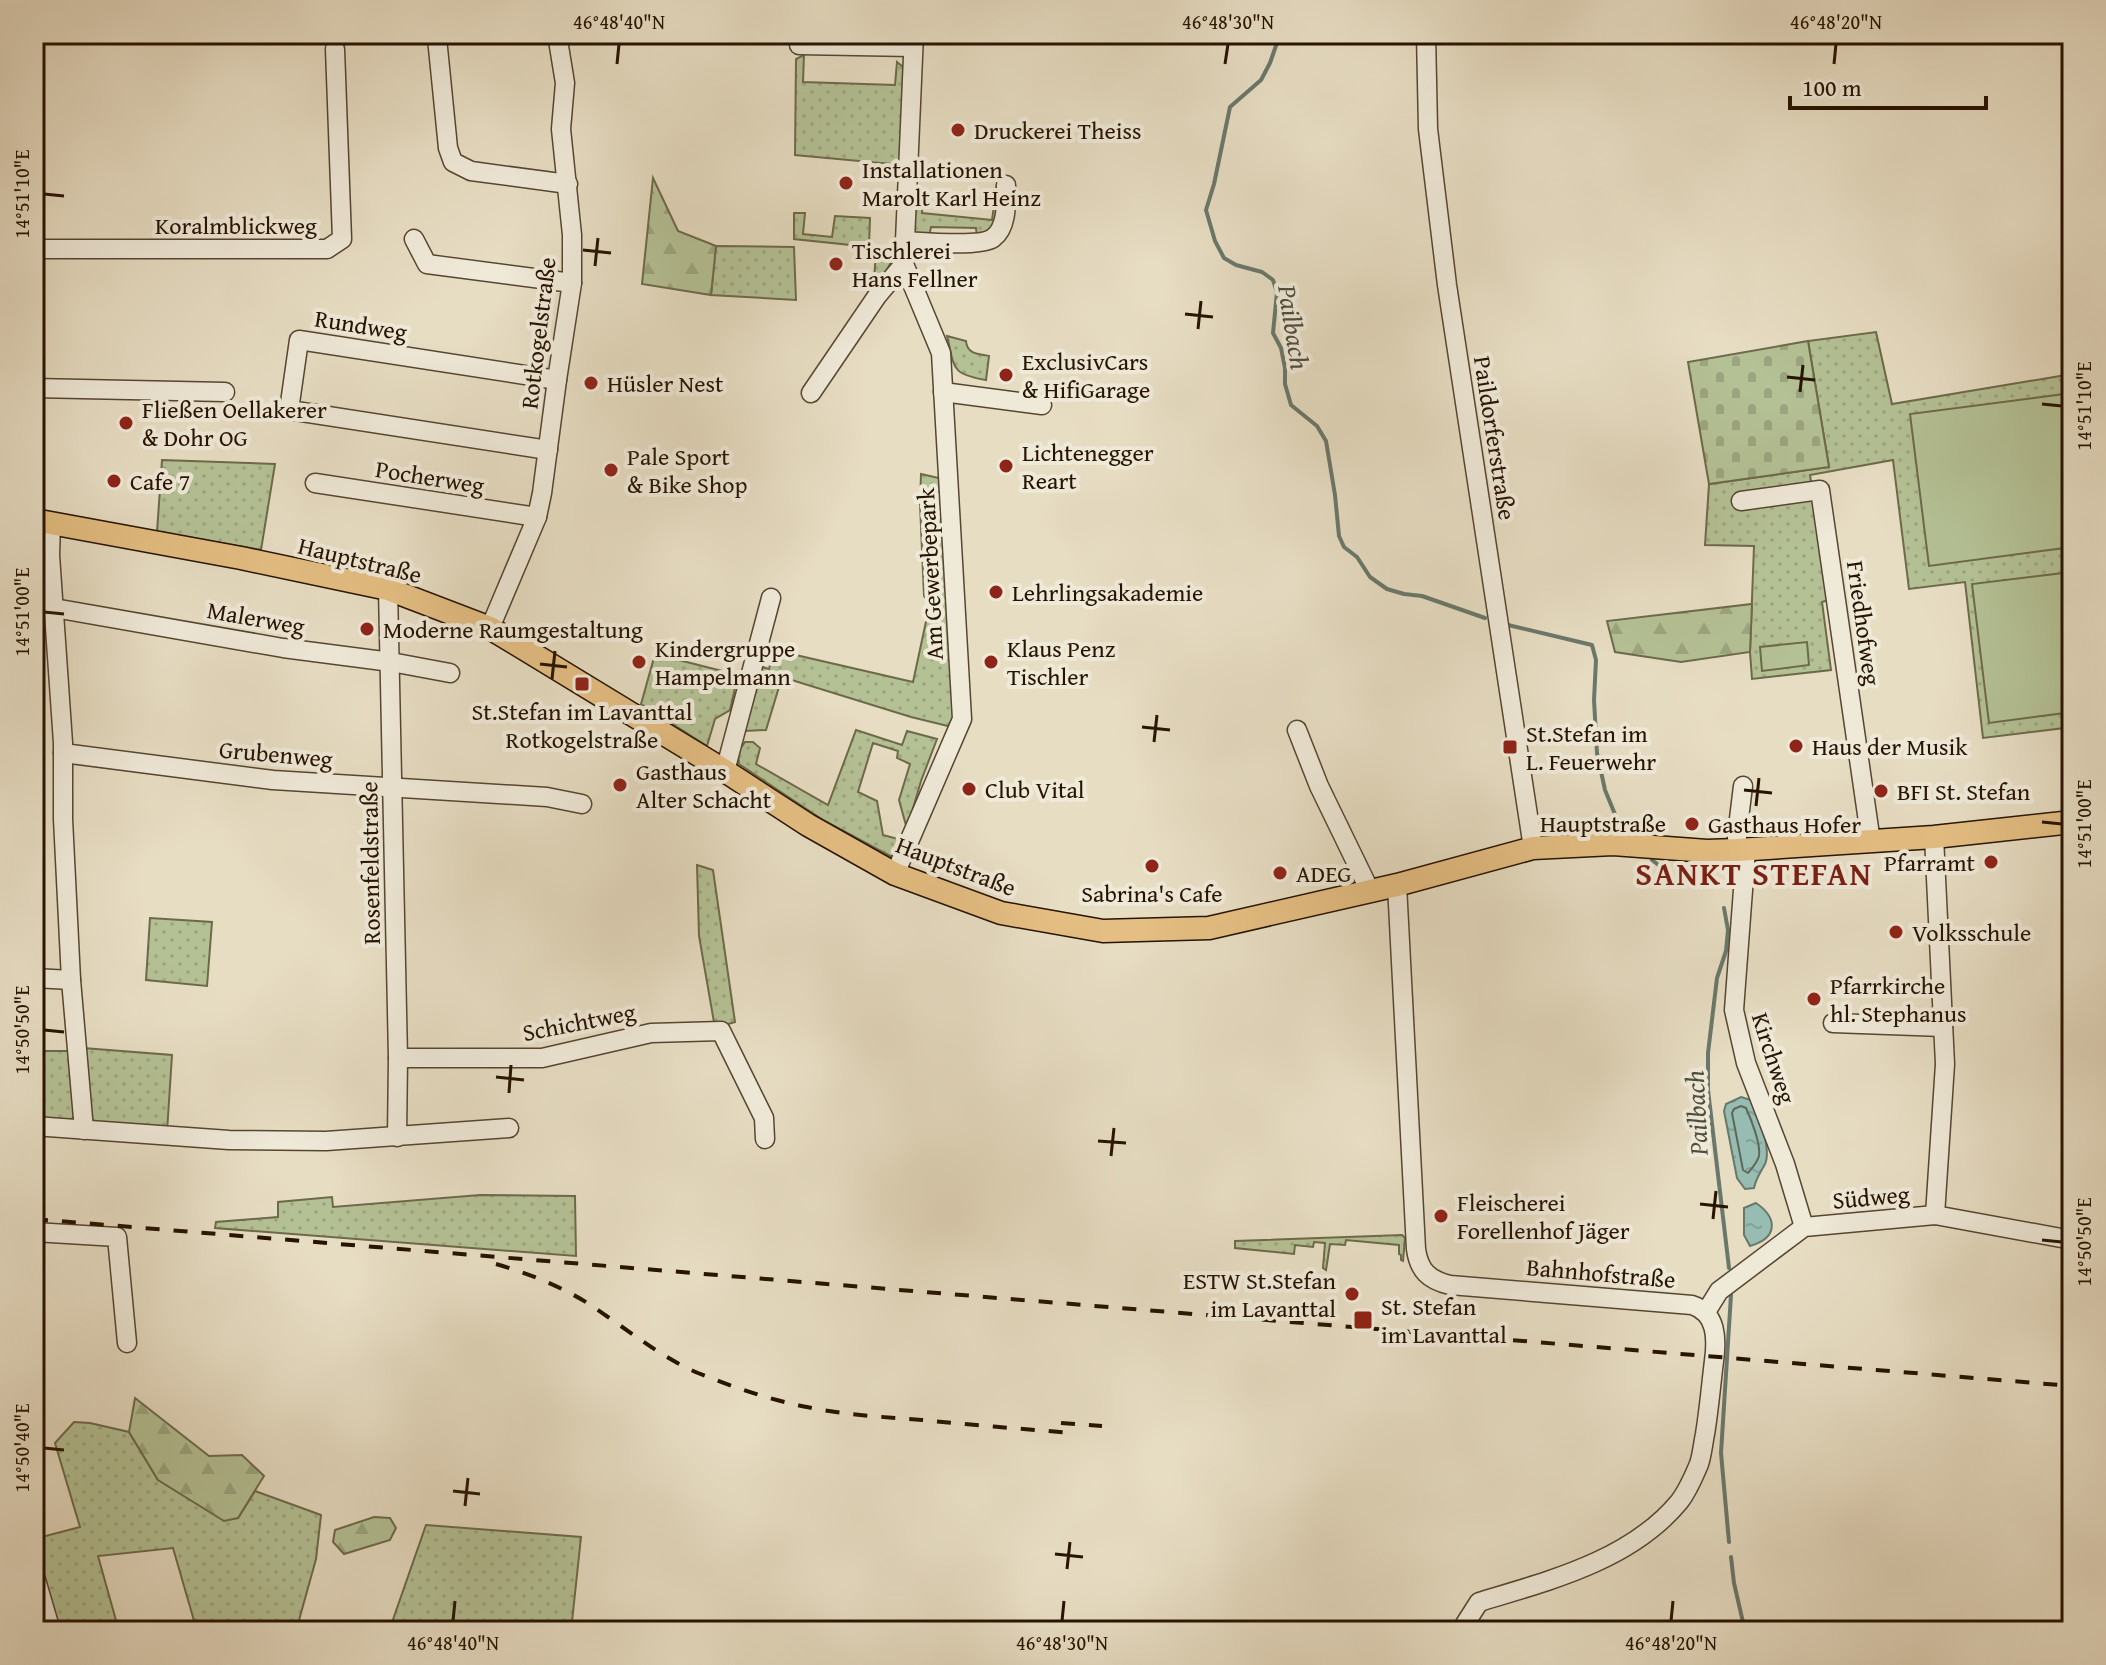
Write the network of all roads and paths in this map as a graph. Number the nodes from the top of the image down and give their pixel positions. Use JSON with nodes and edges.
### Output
{"nodes":[{"id":1,"x":557,"y":34,"type":"edge"},
{"id":2,"x":1426,"y":34,"type":"edge"},
{"id":3,"x":437,"y":38,"type":"dead end"},
{"id":4,"x":913,"y":40,"type":"edge"},
{"id":5,"x":799,"y":45,"type":"dead end"},
{"id":6,"x":335,"y":49,"type":"dead end"},
{"id":7,"x":568,"y":184,"type":"junction"},
{"id":8,"x":1006,"y":185,"type":"dead end"},
{"id":9,"x":414,"y":239,"type":"dead end"},
{"id":10,"x":905,"y":241,"type":"junction"},
{"id":11,"x":34,"y":249,"type":"edge"},
{"id":12,"x":904,"y":264,"type":"junction"},
{"id":13,"x":572,"y":283,"type":"junction"},
{"id":14,"x":557,"y":380,"type":"junction"},
{"id":15,"x":34,"y":388,"type":"edge"},
{"id":16,"x":225,"y":392,"type":"dead end"},
{"id":17,"x":943,"y":392,"type":"junction"},
{"id":18,"x":811,"y":393,"type":"dead end"},
{"id":19,"x":1042,"y":405,"type":"dead end"},
{"id":20,"x":548,"y":450,"type":"junction"},
{"id":21,"x":315,"y":483,"type":"dead end"},
{"id":22,"x":1741,"y":501,"type":"dead end"},
{"id":23,"x":537,"y":517,"type":"junction"},
{"id":24,"x":43,"y":521,"type":"edge"},
{"id":25,"x":388,"y":589,"type":"junction"},
{"id":26,"x":771,"y":598,"type":"dead end"},
{"id":27,"x":54,"y":608,"type":"junction"},
{"id":28,"x":490,"y":628,"type":"junction"},
{"id":29,"x":391,"y":662,"type":"junction"},
{"id":30,"x":450,"y":673,"type":"dead end"},
{"id":31,"x":1297,"y":730,"type":"dead end"},
{"id":32,"x":63,"y":753,"type":"junction"},
{"id":33,"x":725,"y":771,"type":"junction"},
{"id":34,"x":1743,"y":786,"type":"dead end"},
{"id":35,"x":393,"y":787,"type":"junction"},
{"id":36,"x":582,"y":804,"type":"dead end"},
{"id":37,"x":2072,"y":822,"type":"edge"},
{"id":38,"x":1934,"y":837,"type":"junction"},
{"id":39,"x":1871,"y":842,"type":"junction"},
{"id":40,"x":1533,"y":848,"type":"junction"},
{"id":41,"x":1741,"y":850,"type":"junction"},
{"id":42,"x":895,"y":874,"type":"junction"},
{"id":43,"x":1397,"y":885,"type":"junction"},
{"id":44,"x":1370,"y":891,"type":"junction"},
{"id":45,"x":34,"y":978,"type":"edge"},
{"id":46,"x":71,"y":980,"type":"junction"},
{"id":47,"x":1833,"y":1023,"type":"dead end"},
{"id":48,"x":1943,"y":1027,"type":"junction"},
{"id":49,"x":398,"y":1058,"type":"junction"},
{"id":50,"x":34,"y":1126,"type":"edge"},
{"id":51,"x":509,"y":1128,"type":"dead end"},
{"id":52,"x":84,"y":1130,"type":"junction"},
{"id":53,"x":397,"y":1137,"type":"junction"},
{"id":54,"x":765,"y":1139,"type":"dead end"},
{"id":55,"x":1935,"y":1215,"type":"junction"},
{"id":56,"x":1804,"y":1227,"type":"junction"},
{"id":57,"x":34,"y":1232,"type":"edge"},
{"id":58,"x":2072,"y":1240,"type":"edge"},
{"id":59,"x":1706,"y":1312,"type":"junction"},
{"id":60,"x":127,"y":1343,"type":"dead end"},
{"id":61,"x":34,"y":1573,"type":"edge"},
{"id":62,"x":51,"y":1631,"type":"edge"},
{"id":63,"x":1464,"y":1631,"type":"edge"}],
"edges":[{"from":1,"to":7,"type":"street","name":"Rotkogelstraße"},
{"from":2,"to":40,"type":"street","name":"Paildorferstraße"},
{"from":3,"to":7,"type":"street"},
{"from":4,"to":5,"type":"street"},
{"from":4,"to":10,"type":"street","name":"Am Gewerbepark"},
{"from":6,"to":11,"type":"street","name":"Koralmblickweg"},
{"from":7,"to":13,"type":"street","name":"Rotkogelstraße"},
{"from":8,"to":10,"type":"street"},
{"from":9,"to":13,"type":"street"},
{"from":10,"to":12,"type":"street","name":"Am Gewerbepark"},
{"from":12,"to":17,"type":"street","name":"Am Gewerbepark"},
{"from":12,"to":18,"type":"street"},
{"from":13,"to":14,"type":"street","name":"Rotkogelstraße"},
{"from":14,"to":20,"type":"street","name":"Rotkogelstraße"},
{"from":14,"to":20,"type":"street","name":"Rundweg"},
{"from":15,"to":16,"type":"street"},
{"from":17,"to":19,"type":"street"},
{"from":17,"to":42,"type":"street","name":"Am Gewerbepark"},
{"from":20,"to":23,"type":"street","name":"Rotkogelstraße"},
{"from":21,"to":23,"type":"street","name":"Pocherweg"},
{"from":22,"to":39,"type":"street","name":"Friedhofweg"},
{"from":23,"to":28,"type":"street","name":"Rotkogelstraße"},
{"from":24,"to":25,"type":"main road","name":"Hauptstraße"},
{"from":24,"to":27,"type":"street"},
{"from":25,"to":28,"type":"main road","name":"Hauptstraße"},
{"from":25,"to":29,"type":"street","name":"Rosenfeldstraße"},
{"from":26,"to":33,"type":"street"},
{"from":27,"to":29,"type":"street","name":"Malerweg"},
{"from":27,"to":32,"type":"street"},
{"from":28,"to":33,"type":"main road","name":"Hauptstraße"},
{"from":29,"to":30,"type":"street","name":"Malerweg"},
{"from":29,"to":35,"type":"street","name":"Rosenfeldstraße"},
{"from":31,"to":44,"type":"street"},
{"from":32,"to":35,"type":"street","name":"Grubenweg"},
{"from":32,"to":46,"type":"street"},
{"from":33,"to":42,"type":"main road","name":"Hauptstraße"},
{"from":34,"to":41,"type":"street","name":"Kirchweg"},
{"from":35,"to":36,"type":"street","name":"Grubenweg"},
{"from":35,"to":49,"type":"street","name":"Rosenfeldstraße"},
{"from":37,"to":38,"type":"main road","name":"Hauptstraße"},
{"from":38,"to":39,"type":"main road","name":"Hauptstraße"},
{"from":38,"to":48,"type":"street"},
{"from":39,"to":41,"type":"main road","name":"Hauptstraße"},
{"from":40,"to":41,"type":"main road","name":"Hauptstraße"},
{"from":40,"to":43,"type":"main road","name":"Hauptstraße"},
{"from":41,"to":56,"type":"street","name":"Kirchweg"},
{"from":42,"to":44,"type":"main road","name":"Hauptstraße"},
{"from":43,"to":44,"type":"main road","name":"Hauptstraße"},
{"from":43,"to":59,"type":"street","name":"Bahnhofstraße"},
{"from":45,"to":46,"type":"street"},
{"from":46,"to":52,"type":"street"},
{"from":47,"to":48,"type":"street"},
{"from":48,"to":55,"type":"street"},
{"from":49,"to":53,"type":"street","name":"Rosenfeldstraße"},
{"from":49,"to":54,"type":"street","name":"Schichtweg"},
{"from":50,"to":52,"type":"street"},
{"from":51,"to":53,"type":"street"},
{"from":52,"to":53,"type":"street"},
{"from":55,"to":56,"type":"street","name":"Südweg"},
{"from":55,"to":58,"type":"street","name":"Südweg"},
{"from":56,"to":59,"type":"street","name":"Südweg"},
{"from":57,"to":60,"type":"street"},
{"from":59,"to":63,"type":"street"},
{"from":61,"to":62,"type":"street"}]}
